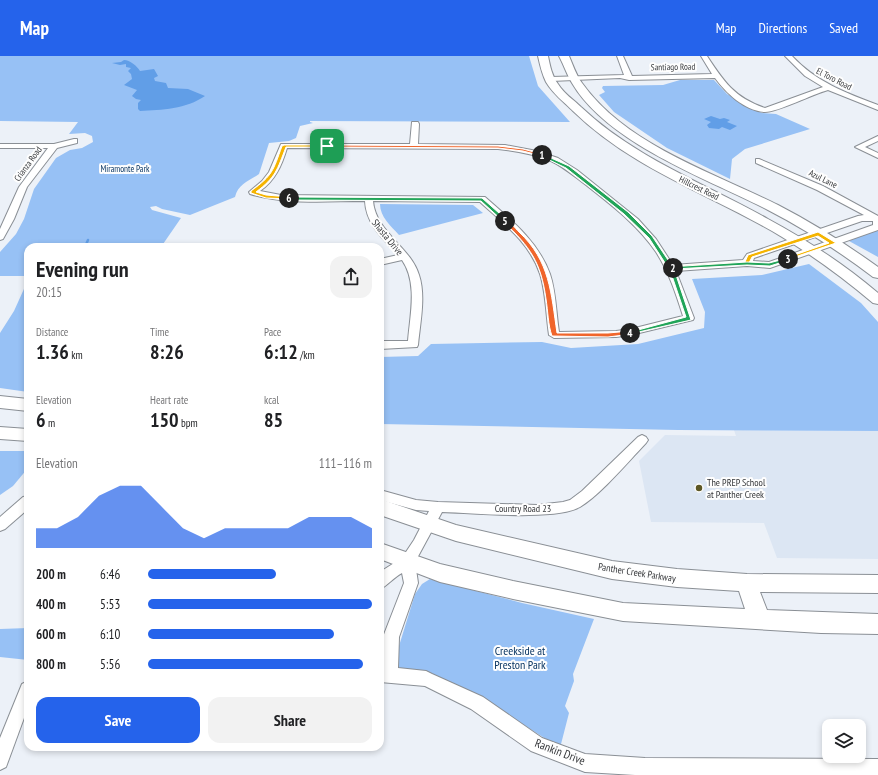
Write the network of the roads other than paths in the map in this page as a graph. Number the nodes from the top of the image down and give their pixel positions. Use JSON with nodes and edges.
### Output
{"nodes":[{"id":1,"x":543,"y":56,"type":"edge"},
{"id":2,"x":564,"y":56,"type":"edge"},
{"id":3,"x":620,"y":56,"type":"edge"},
{"id":4,"x":704,"y":56,"type":"edge"},
{"id":5,"x":788,"y":56,"type":"edge"},
{"id":6,"x":716,"y":76,"type":"junction"},
{"id":7,"x":629,"y":78,"type":"junction"},
{"id":8,"x":576,"y":81,"type":"junction"},
{"id":9,"x":552,"y":82,"type":"junction"},
{"id":10,"x":828,"y":88,"type":"junction"},
{"id":11,"x":878,"y":108,"type":"edge"},
{"id":12,"x":415,"y":124,"type":"dead end"},
{"id":13,"x":878,"y":138,"type":"edge"},
{"id":14,"x":74,"y":141,"type":"dead end"},
{"id":15,"x":0,"y":146,"type":"edge"},
{"id":16,"x":54,"y":146,"type":"junction"},
{"id":17,"x":414,"y":146,"type":"junction"},
{"id":18,"x":878,"y":156,"type":"edge"},
{"id":19,"x":759,"y":161,"type":"dead end"},
{"id":20,"x":369,"y":199,"type":"junction"},
{"id":21,"x":878,"y":219,"type":"edge"},
{"id":22,"x":818,"y":234,"type":"junction"},
{"id":23,"x":0,"y":237,"type":"edge"},
{"id":24,"x":798,"y":241,"type":"junction"},
{"id":25,"x":833,"y":243,"type":"junction"},
{"id":26,"x":813,"y":250,"type":"junction"},
{"id":27,"x":404,"y":257,"type":"junction"},
{"id":28,"x":384,"y":261,"type":"edge"},
{"id":29,"x":747,"y":263,"type":"junction"},
{"id":30,"x":670,"y":268,"type":"junction"},
{"id":31,"x":878,"y":274,"type":"edge"},
{"id":32,"x":878,"y":300,"type":"edge"},
{"id":33,"x":384,"y":345,"type":"edge"},
{"id":34,"x":0,"y":402,"type":"edge"},
{"id":35,"x":24,"y":405,"type":"edge"},
{"id":36,"x":0,"y":432,"type":"edge"},
{"id":37,"x":24,"y":435,"type":"edge"},
{"id":38,"x":642,"y":440,"type":"dead end"},
{"id":39,"x":384,"y":495,"type":"edge"},
{"id":40,"x":24,"y":504,"type":"edge"},
{"id":41,"x":438,"y":507,"type":"junction"},
{"id":42,"x":384,"y":508,"type":"edge"},
{"id":43,"x":0,"y":525,"type":"edge"},
{"id":44,"x":429,"y":525,"type":"junction"},
{"id":45,"x":384,"y":552,"type":"edge"},
{"id":46,"x":408,"y":561,"type":"junction"},
{"id":47,"x":384,"y":575,"type":"edge"},
{"id":48,"x":747,"y":583,"type":"junction"},
{"id":49,"x":878,"y":584,"type":"edge"},
{"id":50,"x":759,"y":620,"type":"junction"},
{"id":51,"x":878,"y":624,"type":"edge"},
{"id":52,"x":385,"y":674,"type":"edge"},
{"id":53,"x":24,"y":698,"type":"edge"},
{"id":54,"x":0,"y":761,"type":"edge"},
{"id":55,"x":873,"y":771,"type":"edge"}],
"edges":[{"from":1,"to":9,"type":"street","name":"Hillcrest Road"},
{"from":2,"to":8,"type":"street","name":"Hillcrest Road"},
{"from":3,"to":7,"type":"street"},
{"from":4,"to":6,"type":"street"},
{"from":5,"to":10,"type":"street","name":"El Toro Road"},
{"from":6,"to":7,"type":"street","name":"Santiago Road"},
{"from":6,"to":10,"type":"street"},
{"from":7,"to":8,"type":"street","name":"Santiago Road"},
{"from":8,"to":9,"type":"street","name":"Santiago Road"},
{"from":8,"to":22,"type":"street","name":"Hillcrest Road"},
{"from":9,"to":24,"type":"street","name":"Hillcrest Road"},
{"from":10,"to":11,"type":"street","name":"El Toro Road"},
{"from":12,"to":17,"type":"street"},
{"from":13,"to":18,"type":"street"},
{"from":14,"to":16,"type":"street"},
{"from":15,"to":16,"type":"street"},
{"from":16,"to":23,"type":"street","name":"Crianza Road"},
{"from":17,"to":20,"type":"street"},
{"from":17,"to":30,"type":"street"},
{"from":19,"to":21,"type":"street","name":"Azul Lane"},
{"from":20,"to":27,"type":"street","name":"Shasta Drive"},
{"from":20,"to":30,"type":"street"},
{"from":21,"to":22,"type":"street"},
{"from":21,"to":25,"type":"street"},
{"from":22,"to":24,"type":"street"},
{"from":22,"to":25,"type":"street","name":"Hillcrest Road"},
{"from":24,"to":26,"type":"street","name":"Hillcrest Road"},
{"from":24,"to":29,"type":"street"},
{"from":25,"to":26,"type":"street"},
{"from":25,"to":31,"type":"street","name":"Hillcrest Road"},
{"from":26,"to":29,"type":"street"},
{"from":26,"to":32,"type":"street","name":"Hillcrest Road"},
{"from":27,"to":28,"type":"street"},
{"from":27,"to":33,"type":"street","name":"Shasta Drive"},
{"from":29,"to":30,"type":"street"},
{"from":34,"to":35,"type":"street"},
{"from":36,"to":37,"type":"street"},
{"from":38,"to":41,"type":"street","name":"Country Road 23"},
{"from":39,"to":41,"type":"street","name":"Country Road 23"},
{"from":40,"to":43,"type":"street"},
{"from":41,"to":44,"type":"street"},
{"from":42,"to":44,"type":"street","name":"Panther Creek Parkway"},
{"from":44,"to":46,"type":"street"},
{"from":44,"to":48,"type":"street","name":"Panther Creek Parkway"},
{"from":45,"to":46,"type":"street"},
{"from":46,"to":47,"type":"street"},
{"from":46,"to":50,"type":"street"},
{"from":46,"to":52,"type":"street"},
{"from":48,"to":49,"type":"street","name":"Panther Creek Parkway"},
{"from":48,"to":50,"type":"street"},
{"from":50,"to":51,"type":"street"},
{"from":52,"to":55,"type":"street","name":"Rankin Drive"},
{"from":53,"to":54,"type":"street"}]}
